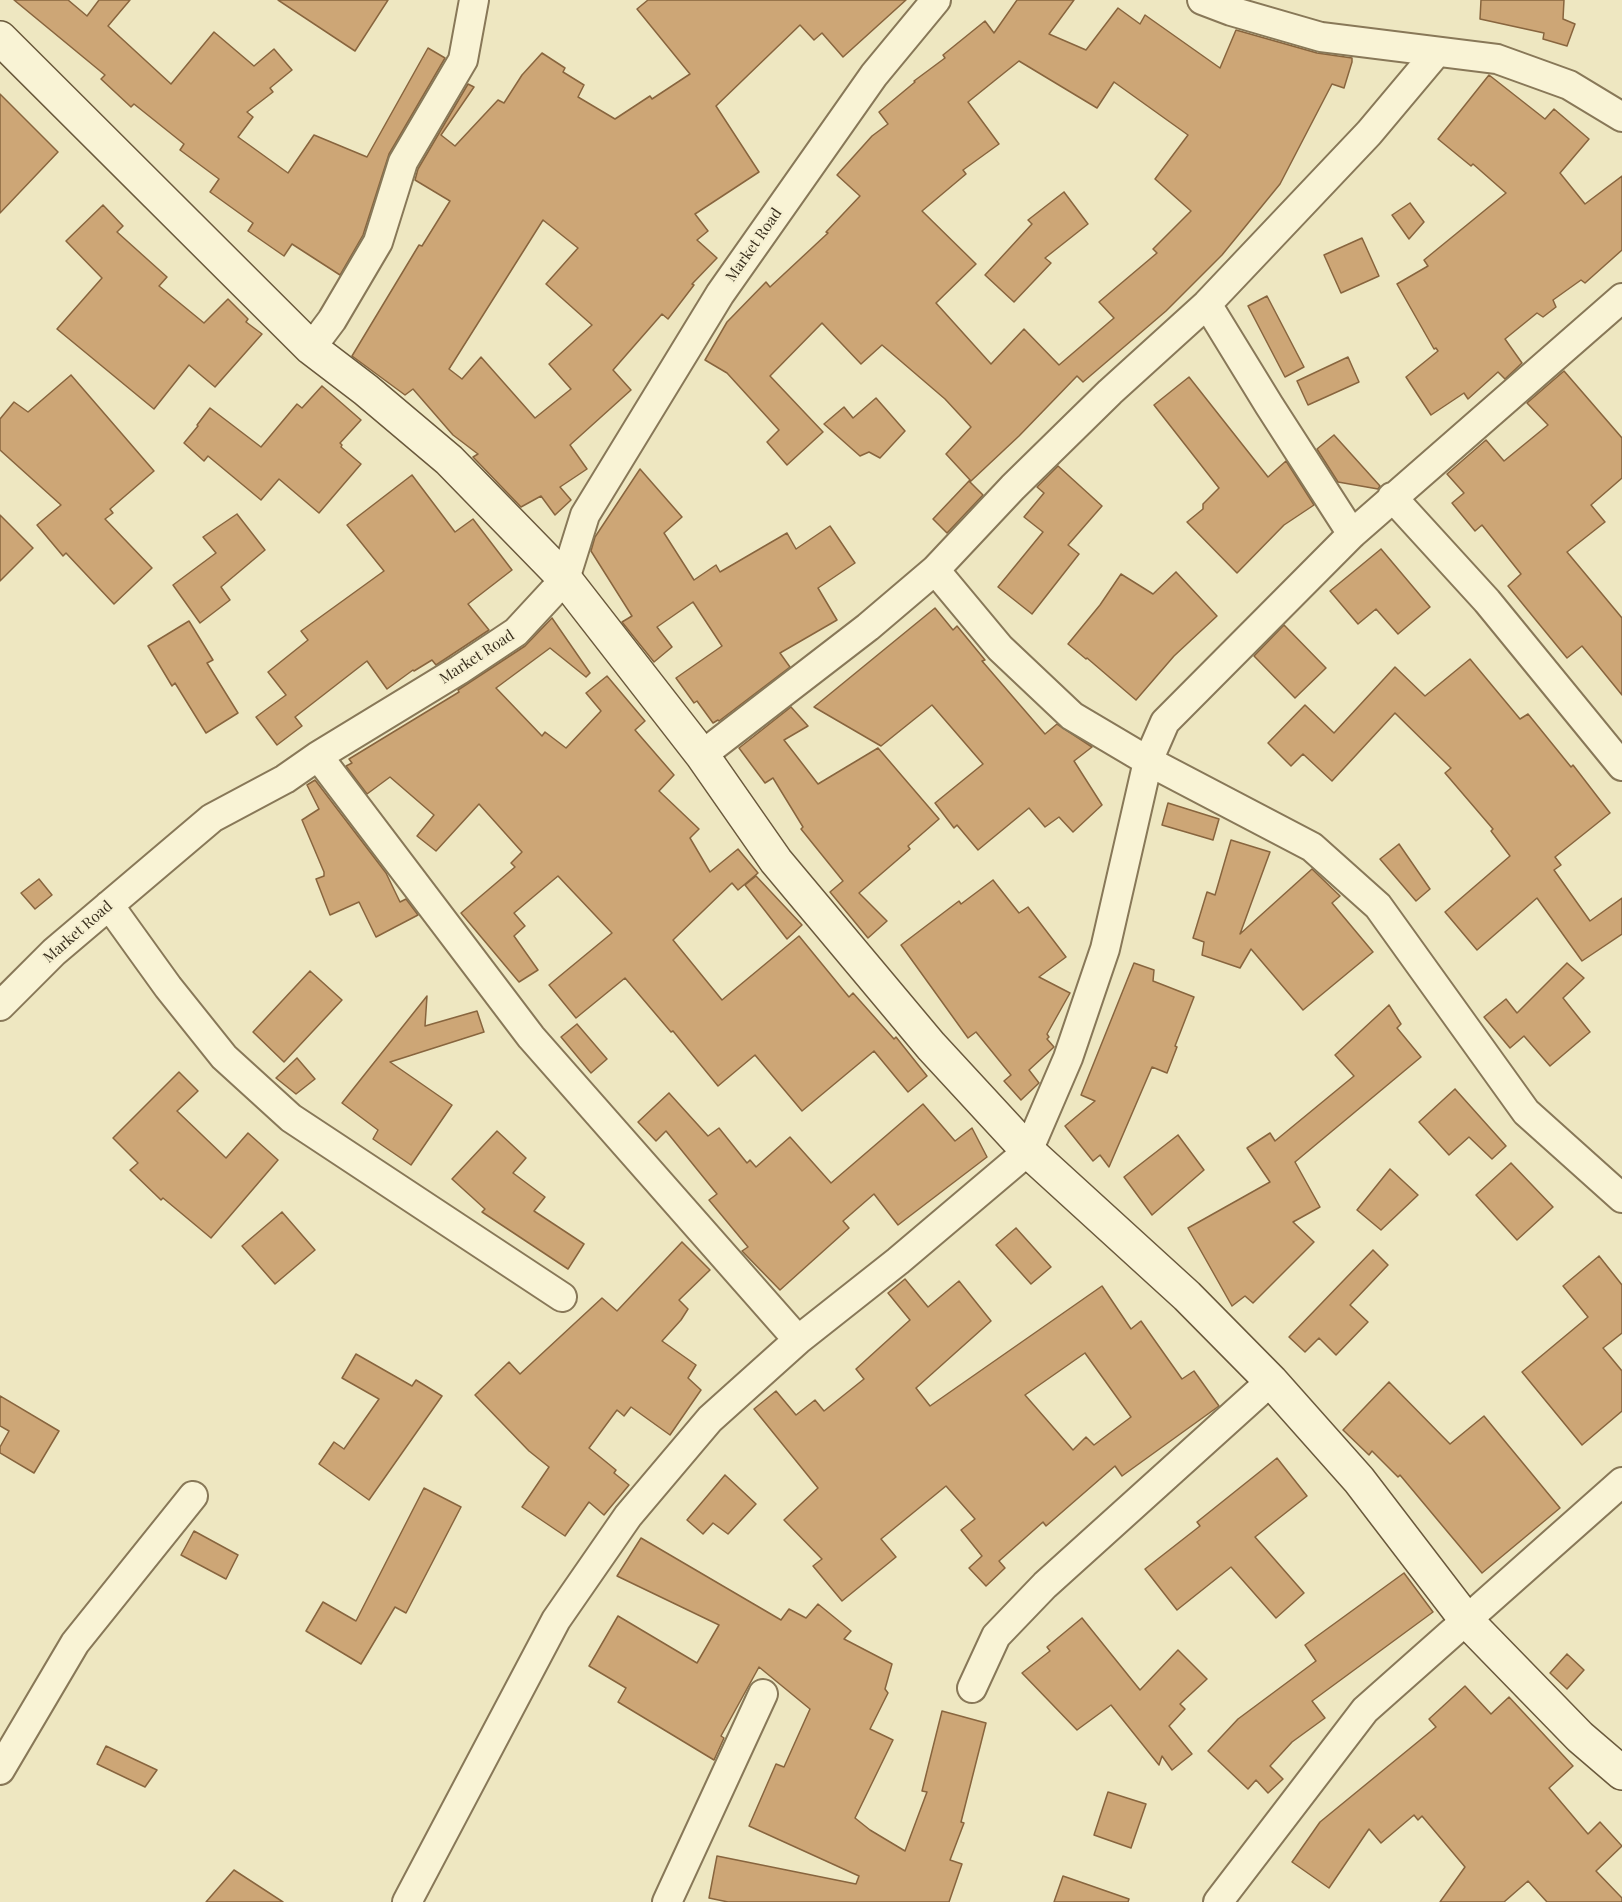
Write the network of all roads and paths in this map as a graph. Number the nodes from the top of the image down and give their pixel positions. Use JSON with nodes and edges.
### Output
{"nodes":[{"id":1,"x":474,"y":0,"type":"edge"},
{"id":2,"x":936,"y":0,"type":"edge"},
{"id":3,"x":1202,"y":0,"type":"edge"},
{"id":4,"x":0,"y":38,"type":"edge"},
{"id":5,"x":1437,"y":52,"type":"junction"},
{"id":6,"x":1622,"y":117,"type":"edge"},
{"id":7,"x":1622,"y":298,"type":"edge"},
{"id":8,"x":1207,"y":304,"type":"junction"},
{"id":9,"x":311,"y":348,"type":"junction"},
{"id":10,"x":1392,"y":497,"type":"junction"},
{"id":11,"x":1352,"y":534,"type":"junction"},
{"id":12,"x":935,"y":570,"type":"junction"},
{"id":13,"x":565,"y":579,"type":"junction"},
{"id":14,"x":702,"y":755,"type":"junction"},
{"id":15,"x":318,"y":756,"type":"junction"},
{"id":16,"x":1148,"y":761,"type":"junction"},
{"id":17,"x":1622,"y":766,"type":"edge"},
{"id":18,"x":109,"y":905,"type":"junction"},
{"id":19,"x":0,"y":1006,"type":"edge"},
{"id":20,"x":1028,"y":1151,"type":"junction"},
{"id":21,"x":1622,"y":1198,"type":"edge"},
{"id":22,"x":562,"y":1297,"type":"dead end"},
{"id":23,"x":798,"y":1340,"type":"junction"},
{"id":24,"x":1271,"y":1381,"type":"junction"},
{"id":25,"x":1622,"y":1482,"type":"edge"},
{"id":26,"x":193,"y":1496,"type":"dead end"},
{"id":27,"x":1467,"y":1620,"type":"junction"},
{"id":28,"x":972,"y":1688,"type":"dead end"},
{"id":29,"x":763,"y":1694,"type":"dead end"},
{"id":30,"x":0,"y":1770,"type":"edge"},
{"id":31,"x":1622,"y":1773,"type":"edge"},
{"id":32,"x":407,"y":1902,"type":"edge"},
{"id":33,"x":667,"y":1902,"type":"edge"},
{"id":34,"x":1218,"y":1902,"type":"edge"}],
"edges":[{"from":1,"to":9,"type":"street"},
{"from":2,"to":13,"type":"street","name":"Market Road"},
{"from":3,"to":5,"type":"street"},
{"from":4,"to":9,"type":"street"},
{"from":5,"to":6,"type":"street"},
{"from":5,"to":8,"type":"street"},
{"from":7,"to":10,"type":"street"},
{"from":8,"to":11,"type":"street"},
{"from":8,"to":12,"type":"street"},
{"from":9,"to":13,"type":"street"},
{"from":10,"to":11,"type":"street"},
{"from":10,"to":17,"type":"street"},
{"from":11,"to":16,"type":"street"},
{"from":12,"to":14,"type":"street"},
{"from":12,"to":16,"type":"street"},
{"from":13,"to":14,"type":"street"},
{"from":13,"to":15,"type":"street","name":"Market Road"},
{"from":14,"to":20,"type":"street"},
{"from":15,"to":18,"type":"street","name":"Market Road"},
{"from":15,"to":23,"type":"street"},
{"from":16,"to":20,"type":"street"},
{"from":16,"to":21,"type":"street"},
{"from":18,"to":19,"type":"street","name":"Market Road"},
{"from":18,"to":22,"type":"street"},
{"from":20,"to":23,"type":"street"},
{"from":20,"to":24,"type":"street"},
{"from":23,"to":32,"type":"street"},
{"from":24,"to":27,"type":"street"},
{"from":24,"to":28,"type":"street"},
{"from":25,"to":27,"type":"street"},
{"from":26,"to":30,"type":"street"},
{"from":27,"to":31,"type":"street"},
{"from":27,"to":34,"type":"street"},
{"from":29,"to":33,"type":"street"}]}
